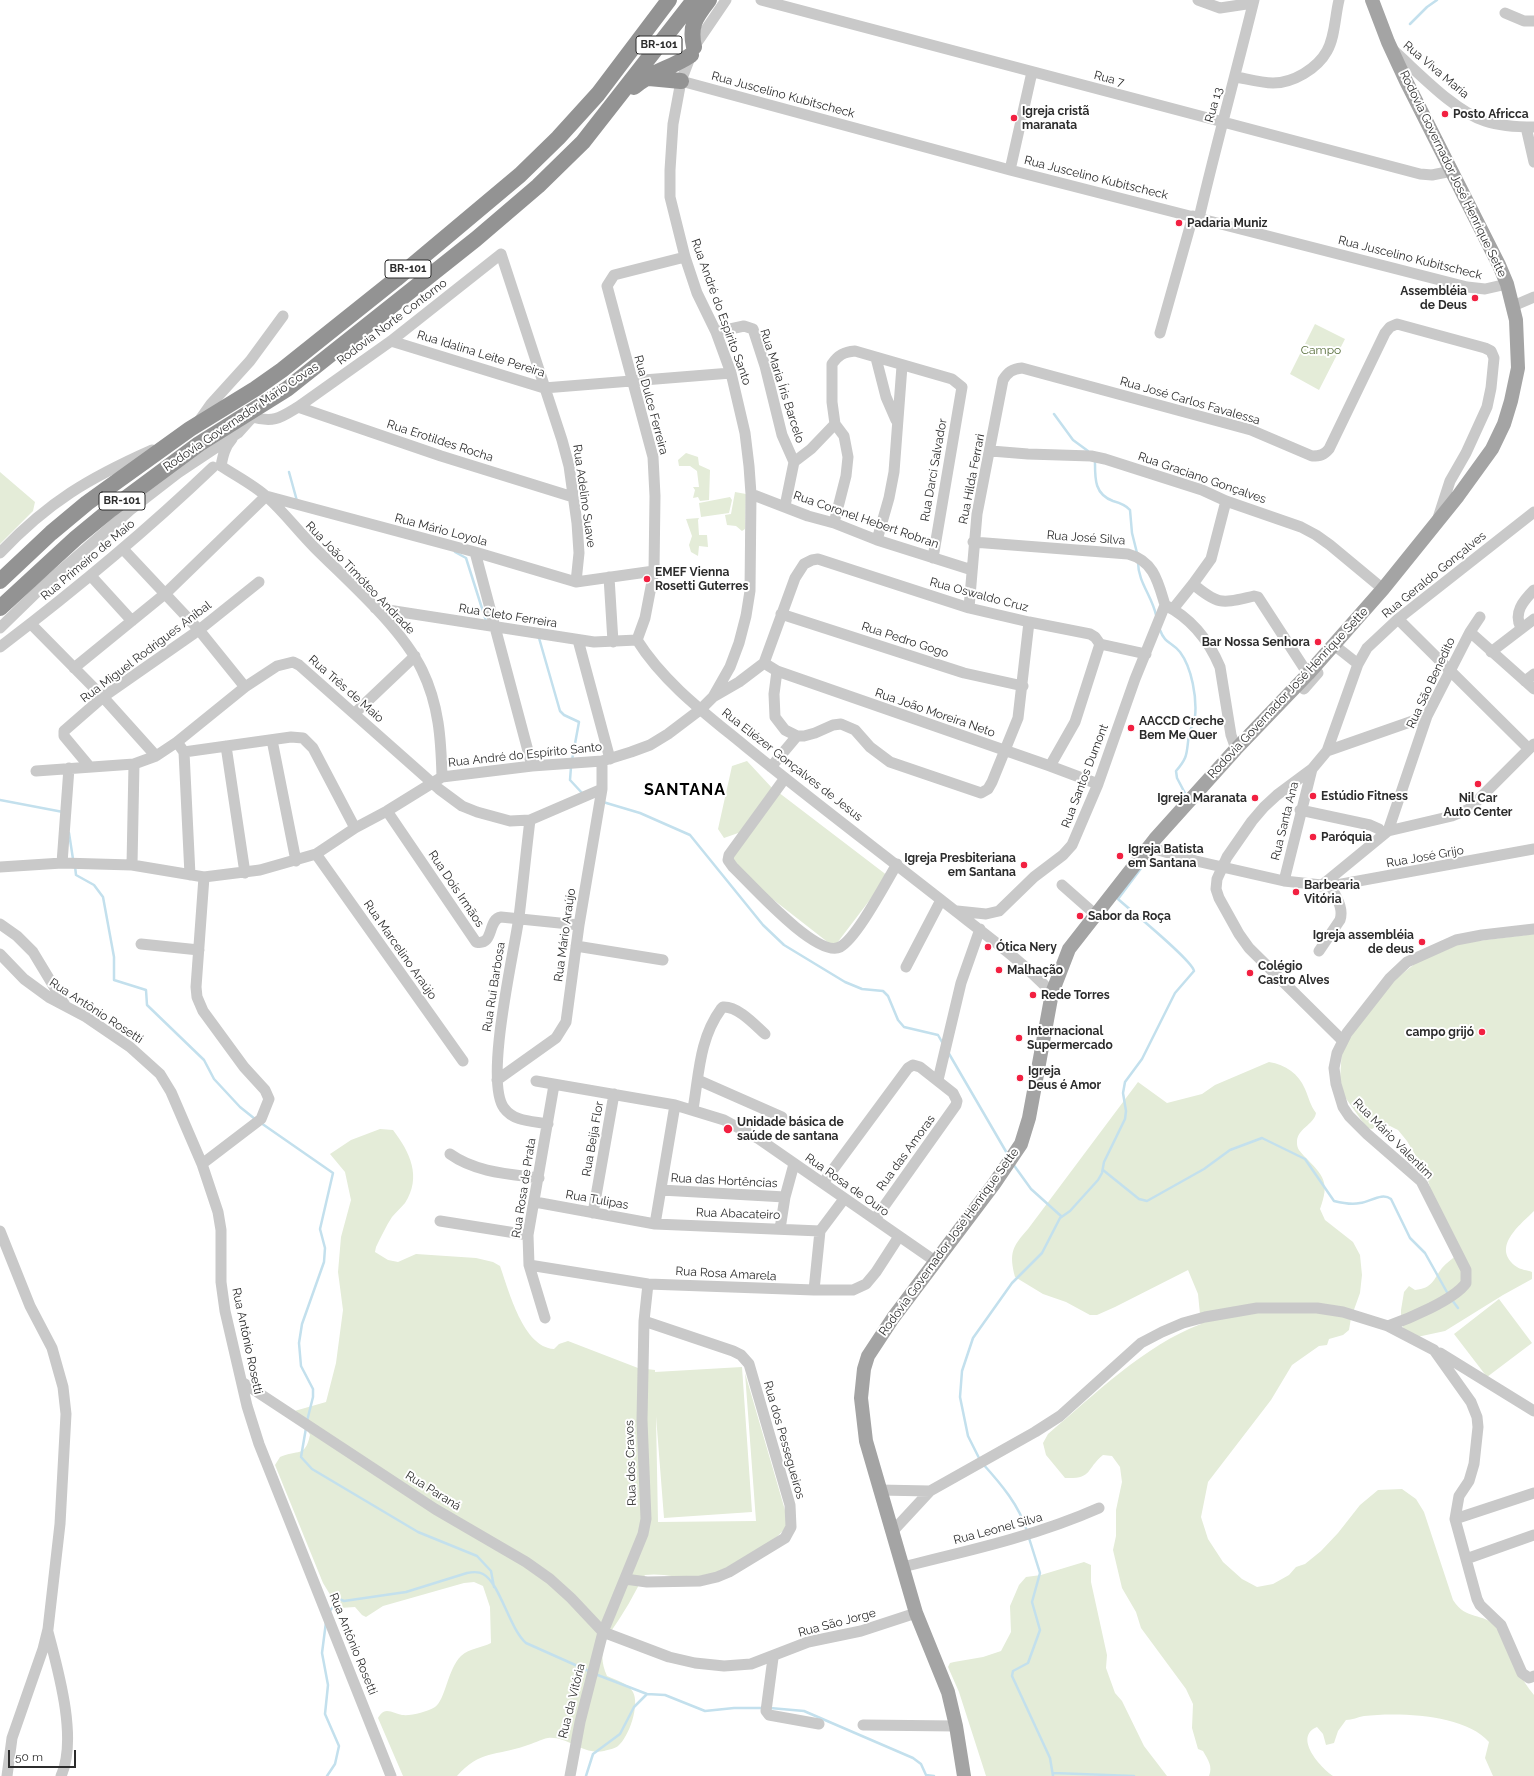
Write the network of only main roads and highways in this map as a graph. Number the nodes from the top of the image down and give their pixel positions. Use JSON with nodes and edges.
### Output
{"nodes":[{"id":1,"x":659,"y":0,"type":"edge"},
{"id":2,"x":669,"y":0,"type":"edge"},
{"id":3,"x":694,"y":0,"type":"edge"},
{"id":4,"x":709,"y":0,"type":"edge"},
{"id":5,"x":1372,"y":0,"type":"edge"},
{"id":6,"x":654,"y":20,"type":"junction"},
{"id":7,"x":644,"y":78,"type":"junction"},
{"id":8,"x":681,"y":81,"type":"road end"},
{"id":9,"x":615,"y":101,"type":"junction"},
{"id":10,"x":0,"y":581,"type":"edge"},
{"id":11,"x":0,"y":608,"type":"edge"},
{"id":12,"x":964,"y":1776,"type":"edge"}],
"edges":[{"from":1,"to":6,"type":"highway"},
{"from":2,"to":6,"type":"highway","name":"Rodovia Governador Mário Covas","number":"BR-101"},
{"from":3,"to":9,"type":"highway","name":"Rodovia Governador Mário Covas","number":"BR-101"},
{"from":4,"to":7,"type":"highway"},
{"from":5,"to":12,"type":"main road","name":"Rodovia Governador José Henrique Sette"},
{"from":6,"to":10,"type":"highway","name":"Rodovia Governador Mário Covas","number":"BR-101"},
{"from":7,"to":8,"type":"highway"},
{"from":7,"to":9,"type":"highway"},
{"from":9,"to":11,"type":"highway","name":"Rodovia Governador Mário Covas","number":"BR-101"}]}
